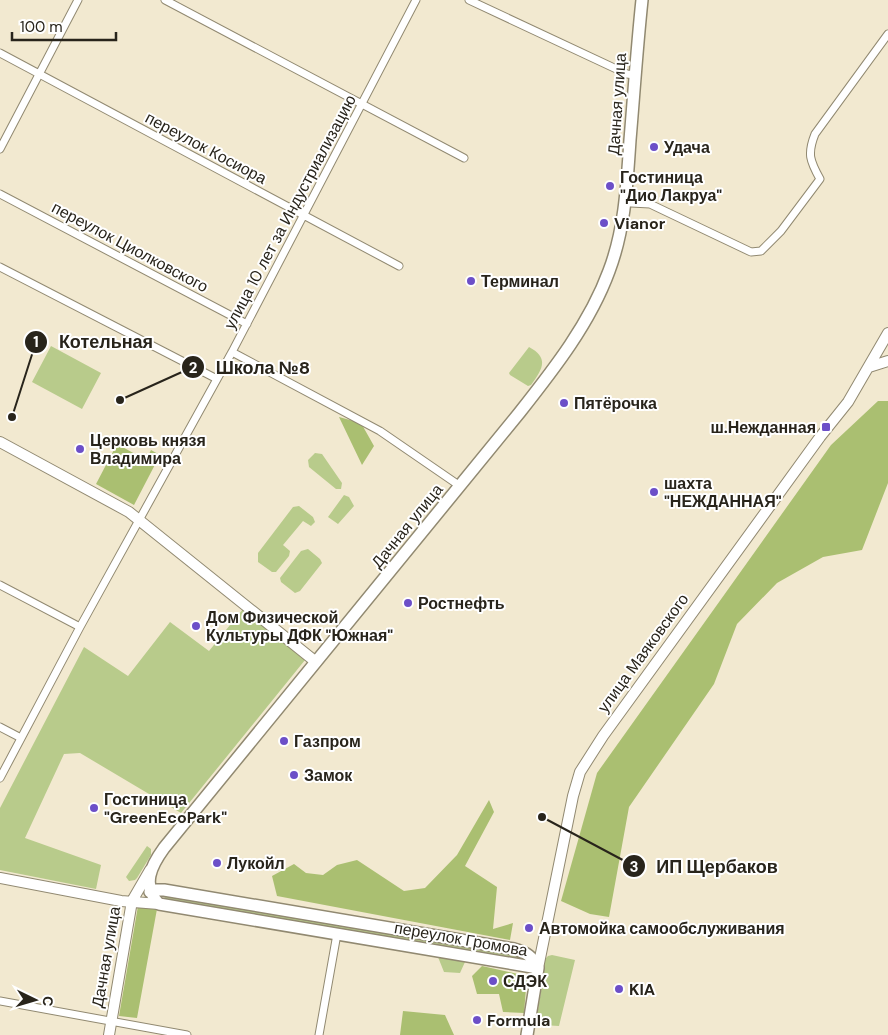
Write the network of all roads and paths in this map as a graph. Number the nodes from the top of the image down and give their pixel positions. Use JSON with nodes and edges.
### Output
{"nodes":[{"id":1,"x":78,"y":0,"type":"edge"},
{"id":2,"x":165,"y":0,"type":"edge"},
{"id":3,"x":416,"y":0,"type":"edge"},
{"id":4,"x":469,"y":0,"type":"edge"},
{"id":5,"x":642,"y":0,"type":"edge"},
{"id":6,"x":647,"y":0,"type":"edge"},
{"id":7,"x":888,"y":34,"type":"edge"},
{"id":8,"x":0,"y":53,"type":"edge"},
{"id":9,"x":39,"y":74,"type":"junction"},
{"id":10,"x":638,"y":75,"type":"junction"},
{"id":11,"x":362,"y":103,"type":"junction"},
{"id":12,"x":0,"y":149,"type":"edge"},
{"id":13,"x":464,"y":158,"type":"dead end"},
{"id":14,"x":0,"y":194,"type":"edge"},
{"id":15,"x":628,"y":202,"type":"junction"},
{"id":16,"x":303,"y":216,"type":"junction"},
{"id":17,"x":399,"y":266,"type":"dead end"},
{"id":18,"x":0,"y":267,"type":"edge"},
{"id":19,"x":247,"y":324,"type":"junction"},
{"id":20,"x":888,"y":333,"type":"edge"},
{"id":21,"x":232,"y":352,"type":"junction"},
{"id":22,"x":888,"y":361,"type":"edge"},
{"id":23,"x":869,"y":367,"type":"junction"},
{"id":24,"x":217,"y":379,"type":"junction"},
{"id":25,"x":0,"y":442,"type":"edge"},
{"id":26,"x":462,"y":487,"type":"junction"},
{"id":27,"x":139,"y":520,"type":"junction"},
{"id":28,"x":0,"y":585,"type":"edge"},
{"id":29,"x":80,"y":627,"type":"junction"},
{"id":30,"x":318,"y":664,"type":"junction"},
{"id":31,"x":0,"y":727,"type":"edge"},
{"id":32,"x":21,"y":738,"type":"junction"},
{"id":33,"x":0,"y":778,"type":"edge"},
{"id":34,"x":155,"y":867,"type":"junction"},
{"id":35,"x":0,"y":878,"type":"edge"},
{"id":36,"x":164,"y":890,"type":"junction"},
{"id":37,"x":150,"y":892,"type":"junction"},
{"id":38,"x":132,"y":901,"type":"junction"},
{"id":39,"x":159,"y":904,"type":"junction"},
{"id":40,"x":337,"y":934,"type":"junction"},
{"id":41,"x":538,"y":968,"type":"junction"},
{"id":42,"x":0,"y":1002,"type":"edge"},
{"id":43,"x":111,"y":1021,"type":"junction"},
{"id":44,"x":109,"y":1035,"type":"edge"},
{"id":45,"x":187,"y":1035,"type":"edge"},
{"id":46,"x":319,"y":1035,"type":"edge"},
{"id":47,"x":527,"y":1035,"type":"edge"}],
"edges":[{"from":1,"to":9,"type":"street"},
{"from":2,"to":11,"type":"street"},
{"from":3,"to":11,"type":"street","name":"улица 10 лет за Индустриализацию"},
{"from":4,"to":10,"type":"street"},
{"from":5,"to":10,"type":"main road","name":"Дачная улица"},
{"from":6,"to":10,"type":"main road","name":"Дачная улица"},
{"from":7,"to":15,"type":"street"},
{"from":8,"to":9,"type":"street","name":"переулок Косиора"},
{"from":9,"to":12,"type":"street"},
{"from":9,"to":16,"type":"street","name":"переулок Косиора"},
{"from":10,"to":15,"type":"main road","name":"Дачная улица"},
{"from":11,"to":13,"type":"street"},
{"from":11,"to":16,"type":"street","name":"улица 10 лет за Индустриализацию"},
{"from":14,"to":19,"type":"street","name":"переулок Циолковского"},
{"from":15,"to":26,"type":"main road","name":"Дачная улица"},
{"from":16,"to":17,"type":"street","name":"переулок Косиора"},
{"from":16,"to":19,"type":"street","name":"улица 10 лет за Индустриализацию"},
{"from":18,"to":24,"type":"street"},
{"from":19,"to":21,"type":"street","name":"улица 10 лет за Индустриализацию"},
{"from":20,"to":23,"type":"street","name":"улица Маяковского"},
{"from":21,"to":24,"type":"street","name":"улица 10 лет за Индустриализацию"},
{"from":21,"to":26,"type":"street"},
{"from":22,"to":23,"type":"street"},
{"from":23,"to":41,"type":"street","name":"улица Маяковского"},
{"from":24,"to":27,"type":"street","name":"улица 10 лет за Индустриализацию"},
{"from":25,"to":27,"type":"street"},
{"from":26,"to":30,"type":"main road","name":"Дачная улица"},
{"from":27,"to":29,"type":"street","name":"улица 10 лет за Индустриализацию"},
{"from":27,"to":30,"type":"street"},
{"from":28,"to":29,"type":"street"},
{"from":29,"to":32,"type":"street","name":"улица 10 лет за Индустриализацию"},
{"from":30,"to":34,"type":"main road","name":"Дачная улица"},
{"from":31,"to":32,"type":"street"},
{"from":32,"to":33,"type":"street","name":"улица 10 лет за Индустриализацию"},
{"from":34,"to":36,"type":"main road"},
{"from":34,"to":37,"type":"main road"},
{"from":34,"to":38,"type":"street","name":"Дачная улица"},
{"from":35,"to":38,"type":"street","name":"переулок Громова"},
{"from":36,"to":37,"type":"main road","name":"переулок Громова"},
{"from":36,"to":41,"type":"main road","name":"переулок Громова"},
{"from":37,"to":38,"type":"street"},
{"from":37,"to":39,"type":"main road"},
{"from":38,"to":39,"type":"street","name":"переулок Громова"},
{"from":38,"to":43,"type":"street","name":"Дачная улица"},
{"from":39,"to":40,"type":"main road","name":"переулок Громова"},
{"from":40,"to":41,"type":"main road","name":"переулок Громова"},
{"from":40,"to":46,"type":"street"},
{"from":41,"to":47,"type":"main road","name":"улица Маяковского"},
{"from":42,"to":43,"type":"street"},
{"from":43,"to":44,"type":"street","name":"Дачная улица"},
{"from":43,"to":45,"type":"street"}]}
